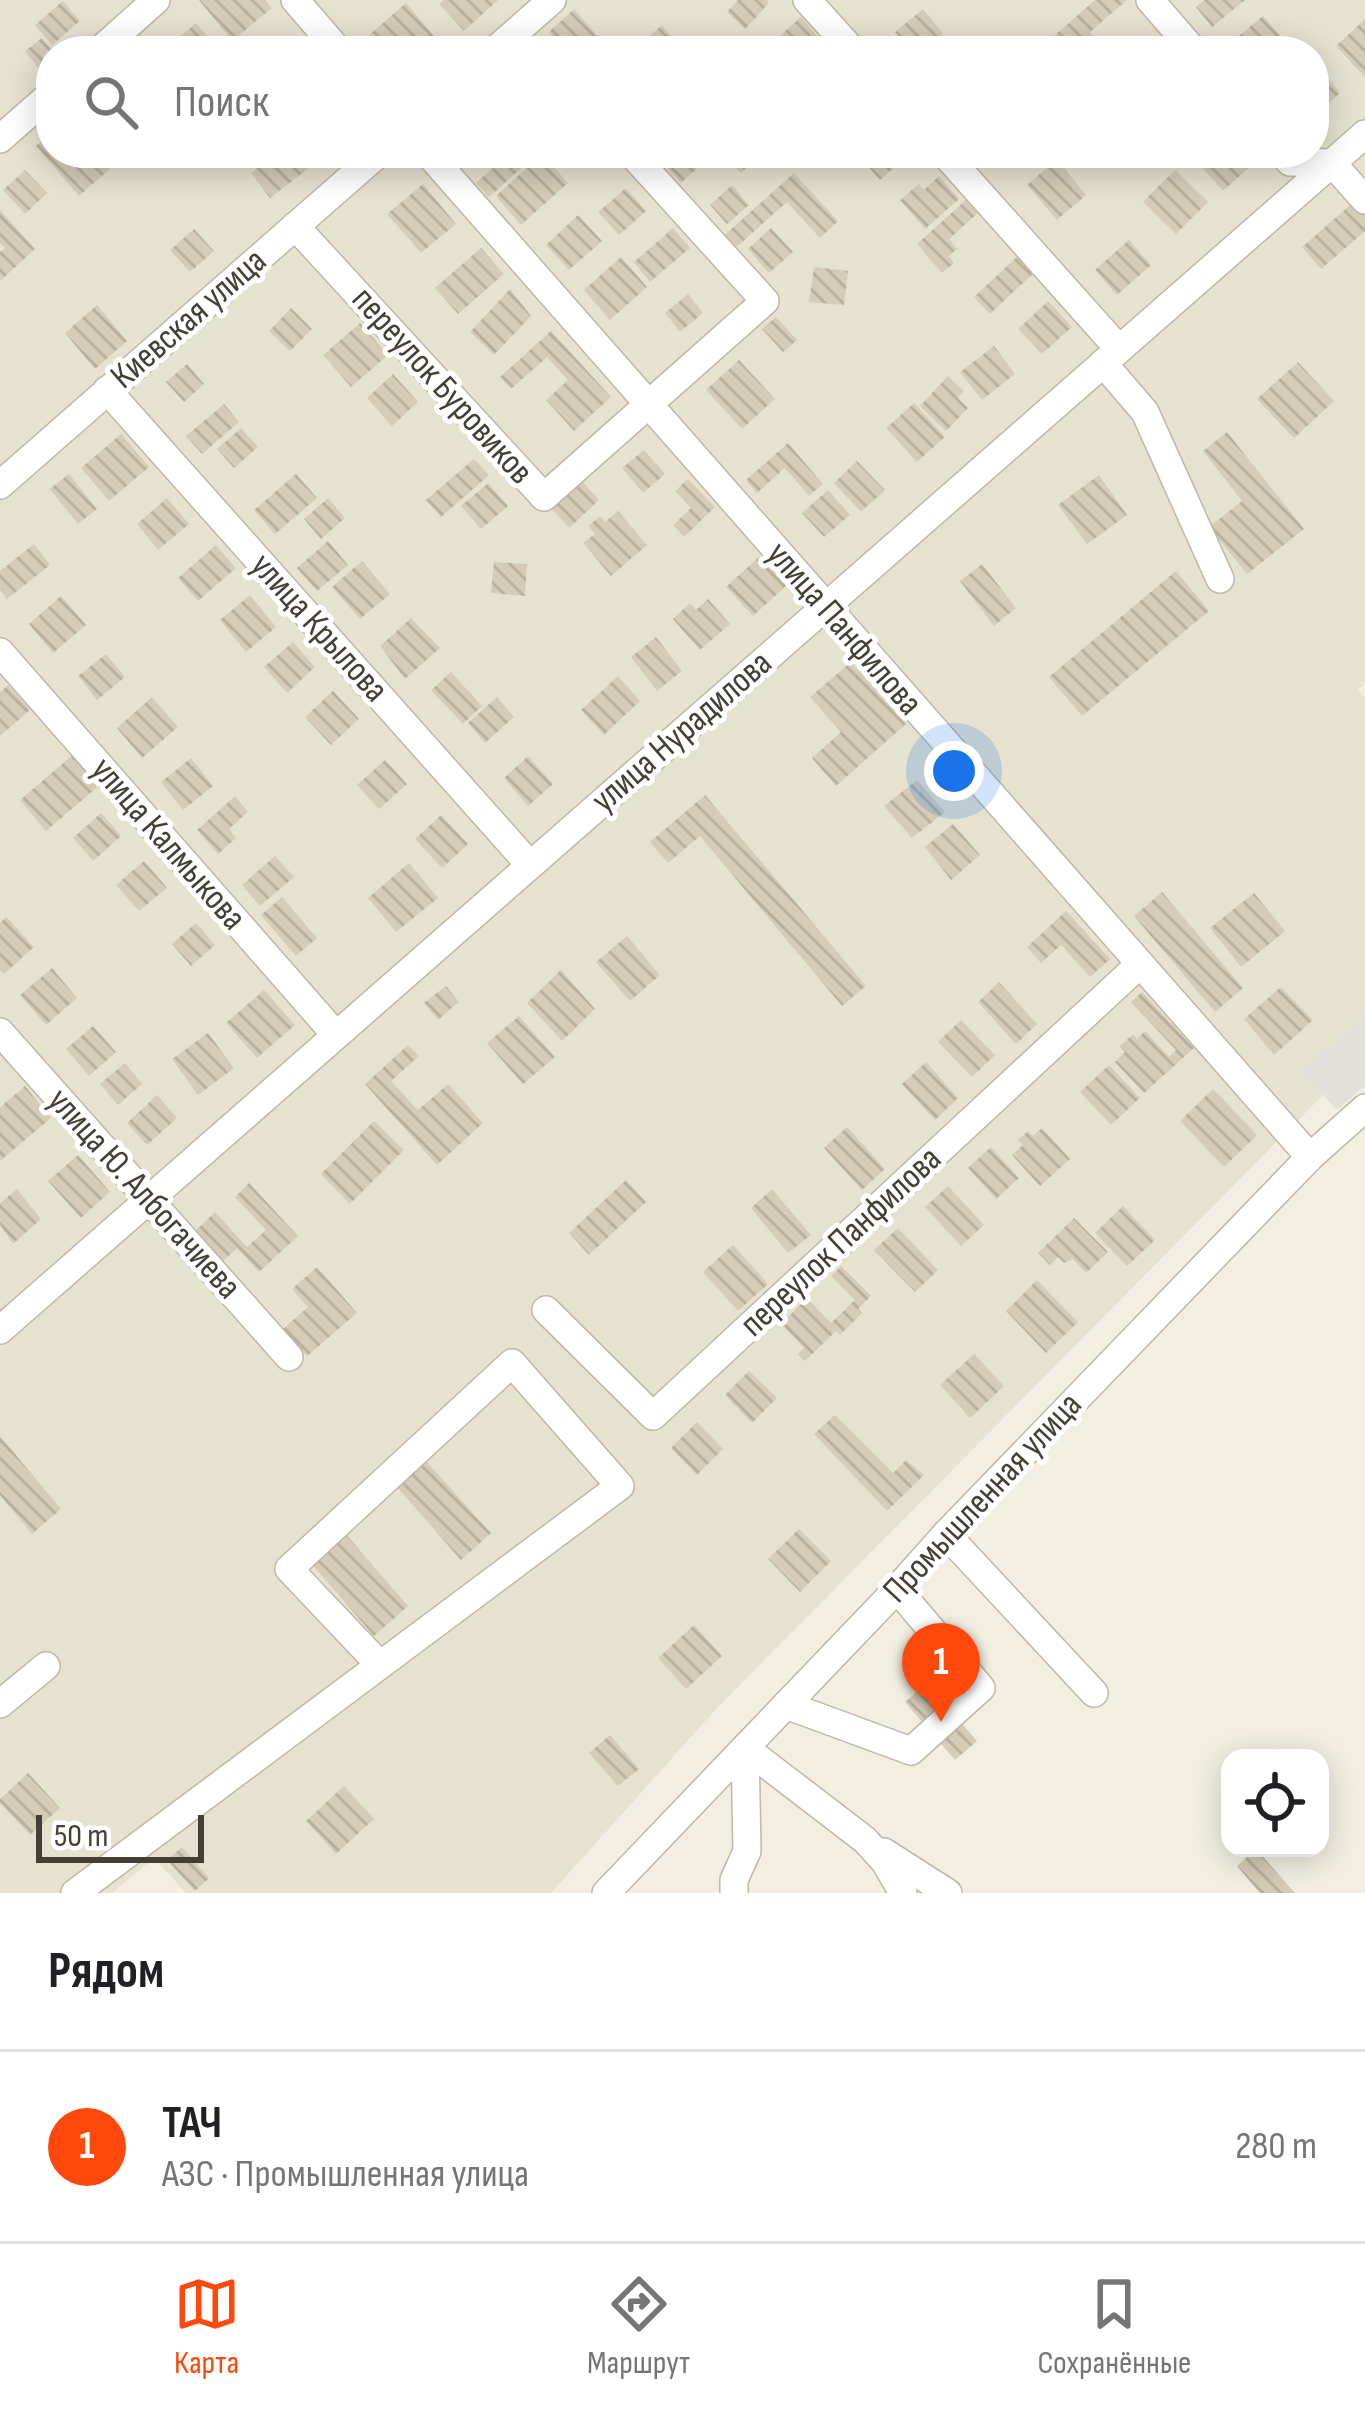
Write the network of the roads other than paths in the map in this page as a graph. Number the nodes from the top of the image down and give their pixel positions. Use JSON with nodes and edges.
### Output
{"nodes":[{"id":1,"x":156,"y":0,"type":"edge"},
{"id":2,"x":295,"y":0,"type":"edge"},
{"id":3,"x":552,"y":0,"type":"edge"},
{"id":4,"x":807,"y":0,"type":"edge"},
{"id":5,"x":1150,"y":0,"type":"edge"},
{"id":6,"x":519,"y":29,"type":"junction"},
{"id":7,"x":116,"y":36,"type":"edge"},
{"id":8,"x":326,"y":36,"type":"edge"},
{"id":9,"x":511,"y":36,"type":"edge"},
{"id":10,"x":525,"y":36,"type":"edge"},
{"id":11,"x":839,"y":36,"type":"edge"},
{"id":12,"x":1181,"y":36,"type":"edge"},
{"id":13,"x":36,"y":108,"type":"edge"},
{"id":14,"x":1365,"y":134,"type":"edge"},
{"id":15,"x":0,"y":140,"type":"edge"},
{"id":16,"x":1332,"y":163,"type":"junction"},
{"id":17,"x":1329,"y":166,"type":"edge"},
{"id":18,"x":362,"y":168,"type":"edge"},
{"id":19,"x":441,"y":168,"type":"edge"},
{"id":20,"x":645,"y":168,"type":"edge"},
{"id":21,"x":956,"y":168,"type":"edge"},
{"id":22,"x":1326,"y":168,"type":"edge"},
{"id":23,"x":1365,"y":200,"type":"edge"},
{"id":24,"x":296,"y":226,"type":"junction"},
{"id":25,"x":1111,"y":356,"type":"junction"},
{"id":26,"x":107,"y":390,"type":"junction"},
{"id":27,"x":648,"y":406,"type":"junction"},
{"id":28,"x":0,"y":484,"type":"edge"},
{"id":29,"x":1220,"y":579,"type":"dead end"},
{"id":30,"x":825,"y":607,"type":"junction"},
{"id":31,"x":0,"y":652,"type":"edge"},
{"id":32,"x":530,"y":865,"type":"junction"},
{"id":33,"x":1140,"y":964,"type":"junction"},
{"id":34,"x":0,"y":1032,"type":"edge"},
{"id":35,"x":336,"y":1035,"type":"junction"},
{"id":36,"x":1365,"y":1108,"type":"edge"},
{"id":37,"x":1310,"y":1157,"type":"junction"},
{"id":38,"x":148,"y":1200,"type":"junction"},
{"id":39,"x":546,"y":1310,"type":"dead end"},
{"id":40,"x":0,"y":1330,"type":"edge"},
{"id":41,"x":289,"y":1357,"type":"dead end"},
{"id":42,"x":946,"y":1534,"type":"junction"},
{"id":43,"x":897,"y":1589,"type":"junction"},
{"id":44,"x":380,"y":1665,"type":"junction"},
{"id":45,"x":46,"y":1666,"type":"dead end"},
{"id":46,"x":1094,"y":1693,"type":"dead end"},
{"id":47,"x":0,"y":1704,"type":"edge"},
{"id":48,"x":786,"y":1705,"type":"junction"},
{"id":49,"x":745,"y":1748,"type":"junction"},
{"id":50,"x":865,"y":1840,"type":"junction"},
{"id":51,"x":75,"y":1893,"type":"edge"},
{"id":52,"x":605,"y":1893,"type":"edge"},
{"id":53,"x":734,"y":1893,"type":"edge"},
{"id":54,"x":903,"y":1893,"type":"edge"},
{"id":55,"x":948,"y":1893,"type":"edge"}],
"edges":[{"from":1,"to":7,"type":"street"},
{"from":2,"to":8,"type":"street"},
{"from":3,"to":6,"type":"street"},
{"from":4,"to":11,"type":"street"},
{"from":5,"to":12,"type":"street"},
{"from":6,"to":9,"type":"street"},
{"from":6,"to":10,"type":"street"},
{"from":13,"to":15,"type":"street"},
{"from":14,"to":16,"type":"street","name":"улица Нурадилова"},
{"from":16,"to":17,"type":"street","name":"улица Нурадилова"},
{"from":16,"to":23,"type":"street"},
{"from":18,"to":24,"type":"street","name":"Киевская улица"},
{"from":19,"to":27,"type":"street","name":"улица Панфилова"},
{"from":20,"to":27,"type":"street"},
{"from":21,"to":25,"type":"street"},
{"from":22,"to":25,"type":"street","name":"улица Нурадилова"},
{"from":24,"to":26,"type":"street","name":"Киевская улица"},
{"from":24,"to":27,"type":"street","name":"переулок Буровиков"},
{"from":25,"to":29,"type":"street"},
{"from":25,"to":30,"type":"street","name":"улица Нурадилова"},
{"from":26,"to":28,"type":"street","name":"Киевская улица"},
{"from":26,"to":32,"type":"street","name":"улица Крылова"},
{"from":27,"to":30,"type":"street","name":"улица Панфилова"},
{"from":30,"to":32,"type":"street","name":"улица Нурадилова"},
{"from":30,"to":33,"type":"street","name":"улица Панфилова"},
{"from":31,"to":35,"type":"street","name":"улица Калмыкова"},
{"from":32,"to":35,"type":"street","name":"улица Нурадилова"},
{"from":33,"to":37,"type":"street","name":"улица Панфилова"},
{"from":33,"to":39,"type":"street","name":"переулок Панфилова"},
{"from":34,"to":38,"type":"street","name":"улица Ю. Албогачиева"},
{"from":35,"to":38,"type":"street","name":"улица Нурадилова"},
{"from":36,"to":37,"type":"street","name":"Промышленная улица"},
{"from":37,"to":42,"type":"street","name":"Промышленная улица"},
{"from":38,"to":40,"type":"street","name":"улица Нурадилова"},
{"from":38,"to":41,"type":"street","name":"улица Ю. Албогачиева"},
{"from":42,"to":43,"type":"street","name":"Промышленная улица"},
{"from":42,"to":46,"type":"street"},
{"from":43,"to":48,"type":"street","name":"Промышленная улица"},
{"from":43,"to":48,"type":"street"},
{"from":44,"to":44,"type":"street"},
{"from":44,"to":51,"type":"street"},
{"from":45,"to":47,"type":"street"},
{"from":48,"to":49,"type":"street","name":"Промышленная улица"},
{"from":49,"to":50,"type":"street"},
{"from":49,"to":52,"type":"street","name":"Промышленная улица"},
{"from":49,"to":53,"type":"street"},
{"from":50,"to":54,"type":"street"},
{"from":50,"to":55,"type":"street"}]}
